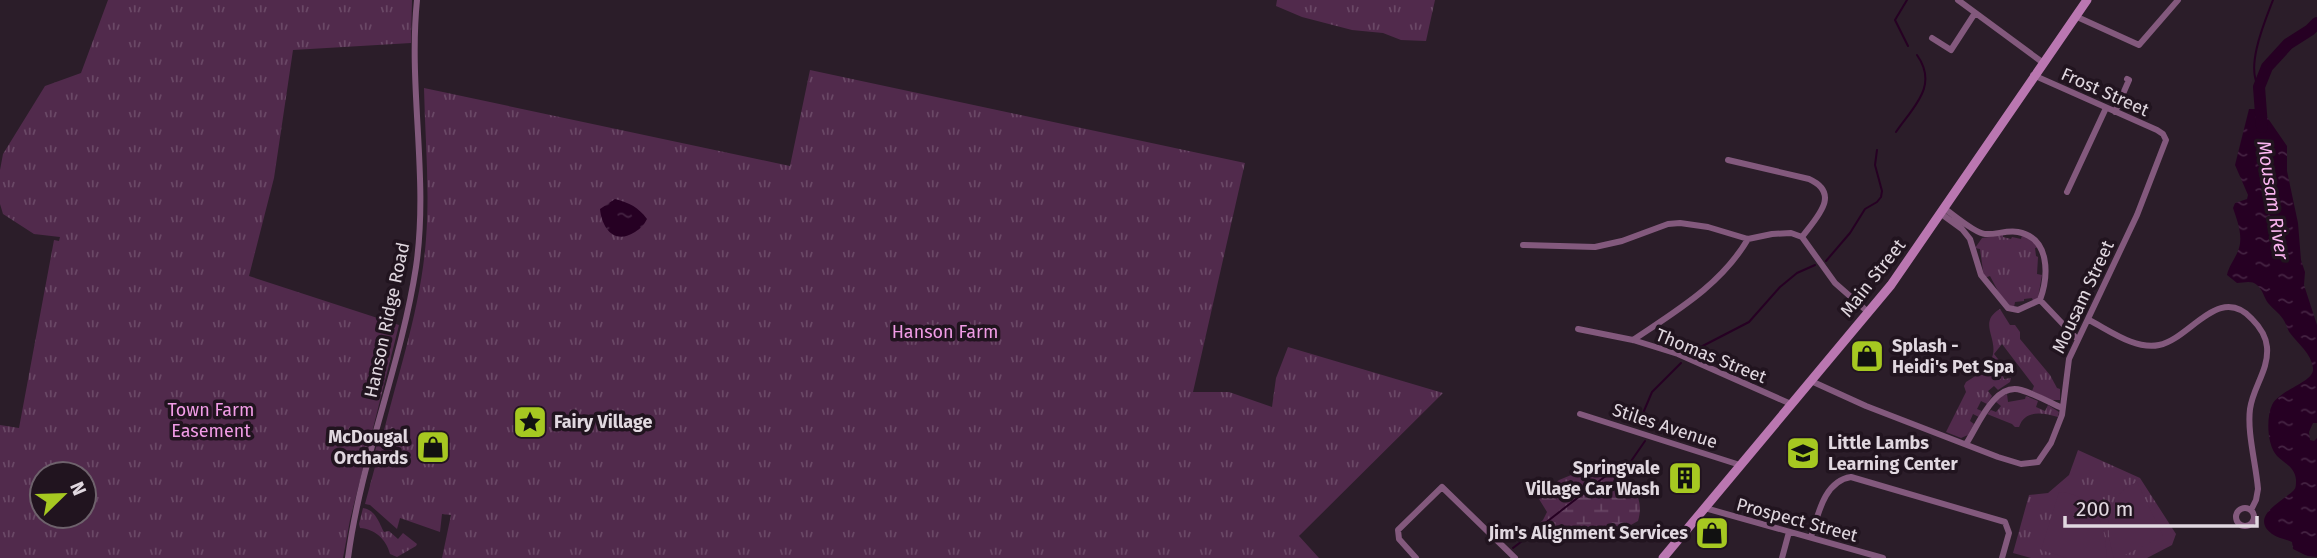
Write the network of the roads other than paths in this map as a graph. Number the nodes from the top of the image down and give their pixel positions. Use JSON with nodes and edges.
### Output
{"nodes":[{"id":1,"x":417,"y":0,"type":"edge"},
{"id":2,"x":1958,"y":0,"type":"edge"},
{"id":3,"x":2087,"y":0,"type":"edge"},
{"id":4,"x":2178,"y":0,"type":"edge"},
{"id":5,"x":1967,"y":3,"type":"edge"},
{"id":6,"x":1975,"y":13,"type":"junction"},
{"id":7,"x":2075,"y":16,"type":"junction"},
{"id":8,"x":1932,"y":38,"type":"dead end"},
{"id":9,"x":2042,"y":62,"type":"junction"},
{"id":10,"x":2034,"y":75,"type":"junction"},
{"id":11,"x":2127,"y":79,"type":"dead end"},
{"id":12,"x":2106,"y":108,"type":"junction"},
{"id":13,"x":2115,"y":112,"type":"junction"},
{"id":14,"x":2165,"y":136,"type":"joint"},
{"id":15,"x":1728,"y":160,"type":"dead end"},
{"id":16,"x":2067,"y":192,"type":"dead end"},
{"id":17,"x":1942,"y":211,"type":"junction"},
{"id":18,"x":1983,"y":235,"type":"junction"},
{"id":19,"x":1802,"y":237,"type":"junction"},
{"id":20,"x":1748,"y":239,"type":"junction"},
{"id":21,"x":1523,"y":245,"type":"dead end"},
{"id":22,"x":1973,"y":246,"type":"junction"},
{"id":23,"x":2040,"y":300,"type":"junction"},
{"id":24,"x":1868,"y":312,"type":"junction"},
{"id":25,"x":2089,"y":320,"type":"junction"},
{"id":26,"x":1578,"y":328,"type":"dead end"},
{"id":27,"x":1633,"y":340,"type":"junction"},
{"id":28,"x":2078,"y":340,"type":"junction"},
{"id":29,"x":1811,"y":380,"type":"junction"},
{"id":30,"x":1791,"y":404,"type":"junction"},
{"id":31,"x":2062,"y":408,"type":"junction"},
{"id":32,"x":1580,"y":414,"type":"dead end"},
{"id":33,"x":1966,"y":444,"type":"junction"},
{"id":34,"x":1740,"y":465,"type":"junction"},
{"id":35,"x":1705,"y":509,"type":"junction"},
{"id":36,"x":2251,"y":510,"type":"dead end"},
{"id":37,"x":1789,"y":532,"type":"junction"},
{"id":38,"x":1811,"y":537,"type":"junction"},
{"id":39,"x":1855,"y":550,"type":"junction"},
{"id":40,"x":348,"y":558,"type":"edge"},
{"id":41,"x":1416,"y":558,"type":"edge"},
{"id":42,"x":1515,"y":558,"type":"edge"},
{"id":43,"x":1663,"y":558,"type":"edge"},
{"id":44,"x":1782,"y":558,"type":"edge"},
{"id":45,"x":1853,"y":558,"type":"edge"},
{"id":46,"x":1883,"y":558,"type":"edge"},
{"id":47,"x":2003,"y":558,"type":"edge"}],
"edges":[{"from":1,"to":40,"type":"street","name":"Hanson Ridge Road"},
{"from":2,"to":5,"type":"street"},
{"from":3,"to":7,"type":"main road","name":"Main Street"},
{"from":4,"to":7,"type":"street"},
{"from":5,"to":6,"type":"street"},
{"from":6,"to":8,"type":"street"},
{"from":6,"to":9,"type":"street"},
{"from":7,"to":9,"type":"main road","name":"Main Street"},
{"from":9,"to":10,"type":"main road","name":"Main Street"},
{"from":10,"to":12,"type":"street","name":"Frost Street"},
{"from":10,"to":17,"type":"main road","name":"Main Street"},
{"from":11,"to":13,"type":"street"},
{"from":12,"to":13,"type":"street","name":"Frost Street"},
{"from":12,"to":16,"type":"street"},
{"from":13,"to":14,"type":"street","name":"Frost Street"},
{"from":14,"to":25,"type":"street","name":"Mousam Street"},
{"from":15,"to":19,"type":"street"},
{"from":17,"to":18,"type":"street"},
{"from":17,"to":22,"type":"street"},
{"from":17,"to":24,"type":"main road","name":"Main Street"},
{"from":18,"to":22,"type":"street"},
{"from":18,"to":23,"type":"street"},
{"from":19,"to":20,"type":"street"},
{"from":19,"to":24,"type":"street"},
{"from":20,"to":21,"type":"street"},
{"from":20,"to":27,"type":"street"},
{"from":22,"to":23,"type":"street"},
{"from":23,"to":28,"type":"street"},
{"from":24,"to":29,"type":"main road","name":"Main Street"},
{"from":25,"to":28,"type":"street","name":"Mousam Street"},
{"from":25,"to":36,"type":"street"},
{"from":26,"to":27,"type":"street","name":"Thomas Street"},
{"from":27,"to":30,"type":"street","name":"Thomas Street"},
{"from":28,"to":31,"type":"street","name":"Mousam Street"},
{"from":29,"to":30,"type":"main road","name":"Main Street"},
{"from":29,"to":33,"type":"street"},
{"from":30,"to":34,"type":"main road","name":"Main Street"},
{"from":31,"to":33,"type":"street"},
{"from":31,"to":33,"type":"street","name":"Mousam Street"},
{"from":32,"to":34,"type":"street","name":"Stiles Avenue"},
{"from":34,"to":35,"type":"main road","name":"Main Street"},
{"from":35,"to":37,"type":"street","name":"Prospect Street"},
{"from":35,"to":43,"type":"main road","name":"Main Street"},
{"from":37,"to":38,"type":"street","name":"Prospect Street"},
{"from":37,"to":44,"type":"street"},
{"from":38,"to":39,"type":"street","name":"Prospect Street"},
{"from":38,"to":47,"type":"street"},
{"from":39,"to":45,"type":"street"},
{"from":39,"to":46,"type":"street","name":"Prospect Street"},
{"from":41,"to":42,"type":"street"}]}
